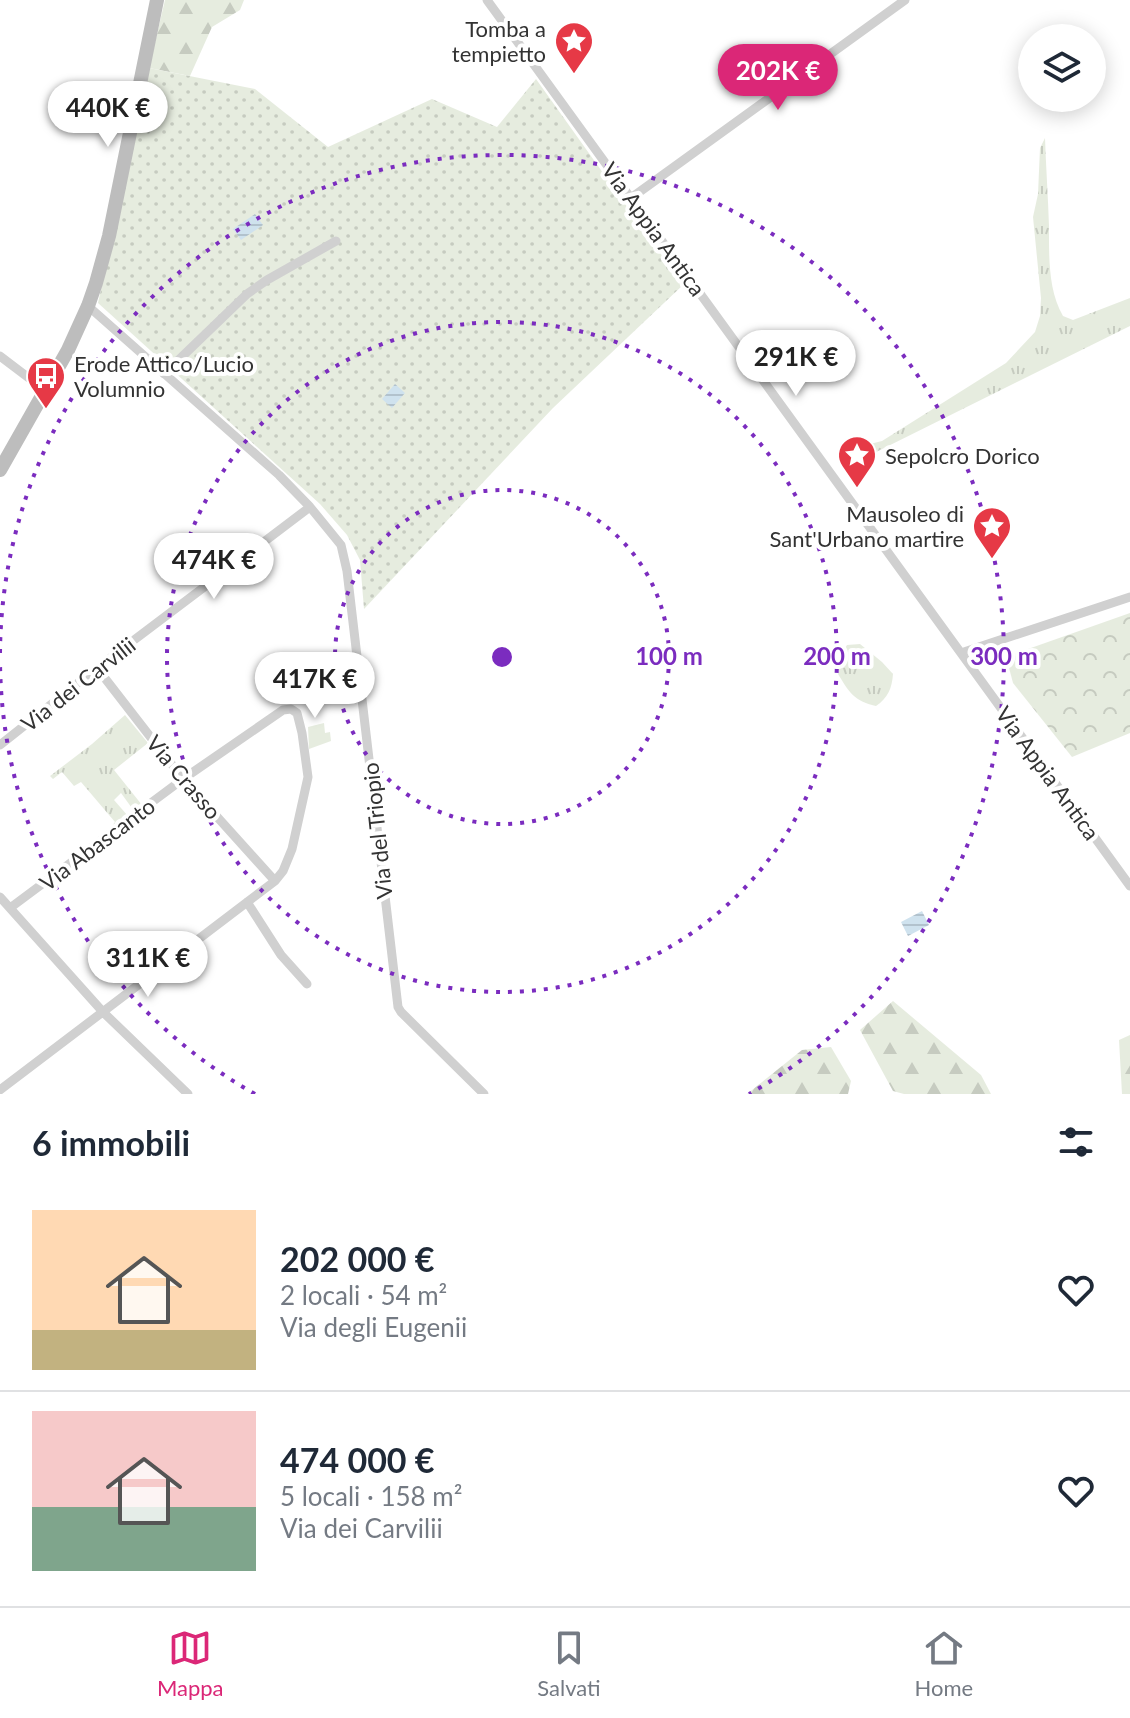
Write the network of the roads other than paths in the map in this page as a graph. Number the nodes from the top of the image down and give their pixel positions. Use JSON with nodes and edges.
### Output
{"nodes":[{"id":1,"x":157,"y":0,"type":"edge"},
{"id":2,"x":487,"y":0,"type":"edge"},
{"id":3,"x":905,"y":0,"type":"edge"},
{"id":4,"x":631,"y":198,"type":"junction"},
{"id":5,"x":336,"y":241,"type":"dead end"},
{"id":6,"x":88,"y":306,"type":"junction"},
{"id":7,"x":0,"y":356,"type":"edge"},
{"id":8,"x":164,"y":374,"type":"junction"},
{"id":9,"x":46,"y":391,"type":"junction"},
{"id":10,"x":0,"y":470,"type":"edge"},
{"id":11,"x":310,"y":507,"type":"junction"},
{"id":12,"x":1130,"y":597,"type":"edge"},
{"id":13,"x":961,"y":653,"type":"junction"},
{"id":14,"x":97,"y":668,"type":"junction"},
{"id":15,"x":0,"y":745,"type":"edge"},
{"id":16,"x":183,"y":779,"type":"junction"},
{"id":17,"x":275,"y":881,"type":"junction"},
{"id":18,"x":1130,"y":886,"type":"edge"},
{"id":19,"x":0,"y":897,"type":"edge"},
{"id":20,"x":247,"y":902,"type":"junction"},
{"id":21,"x":10,"y":908,"type":"junction"},
{"id":22,"x":307,"y":984,"type":"dead end"},
{"id":23,"x":103,"y":1012,"type":"junction"},
{"id":24,"x":0,"y":1090,"type":"edge"},
{"id":25,"x":188,"y":1094,"type":"edge"},
{"id":26,"x":484,"y":1094,"type":"edge"}],
"edges":[{"from":1,"to":6,"type":"main road"},
{"from":2,"to":4,"type":"street","name":"Via Appia Antica"},
{"from":3,"to":4,"type":"street"},
{"from":4,"to":13,"type":"street","name":"Via Appia Antica"},
{"from":5,"to":8,"type":"street"},
{"from":6,"to":8,"type":"street","name":"Via del Triopio"},
{"from":6,"to":9,"type":"main road"},
{"from":7,"to":9,"type":"street"},
{"from":8,"to":11,"type":"street","name":"Via del Triopio"},
{"from":9,"to":10,"type":"main road"},
{"from":11,"to":14,"type":"street","name":"Via dei Carvilii"},
{"from":11,"to":26,"type":"street","name":"Via del Triopio"},
{"from":12,"to":13,"type":"street"},
{"from":13,"to":18,"type":"street","name":"Via Appia Antica"},
{"from":14,"to":15,"type":"street","name":"Via dei Carvilii"},
{"from":14,"to":16,"type":"street","name":"Via Crasso"},
{"from":16,"to":17,"type":"street","name":"Via Crasso"},
{"from":16,"to":17,"type":"street","name":"Via Abascanto"},
{"from":16,"to":21,"type":"street","name":"Via Abascanto"},
{"from":17,"to":20,"type":"street"},
{"from":19,"to":21,"type":"street"},
{"from":20,"to":22,"type":"street"},
{"from":20,"to":23,"type":"street"},
{"from":21,"to":23,"type":"street"},
{"from":23,"to":24,"type":"street"},
{"from":23,"to":25,"type":"street"}]}
